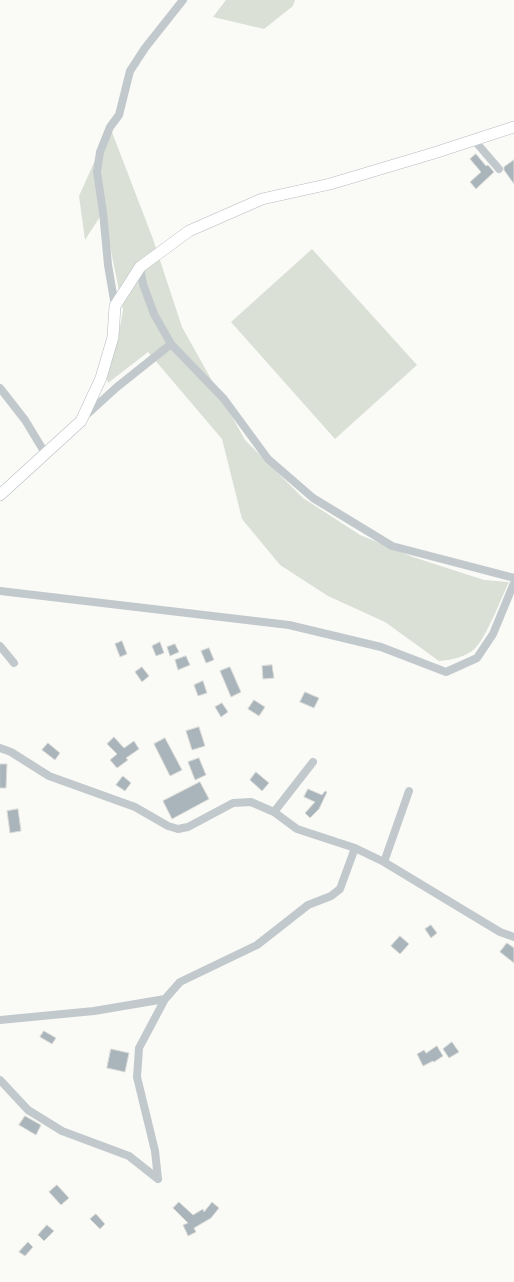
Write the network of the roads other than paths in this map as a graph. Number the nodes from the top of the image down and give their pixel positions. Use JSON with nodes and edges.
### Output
{"nodes":[{"id":1,"x":183,"y":0,"type":"edge"},
{"id":2,"x":514,"y":127,"type":"edge"},
{"id":3,"x":474,"y":140,"type":"junction"},
{"id":4,"x":499,"y":169,"type":"dead end"},
{"id":5,"x":140,"y":267,"type":"junction"},
{"id":6,"x":115,"y":306,"type":"junction"},
{"id":7,"x":171,"y":344,"type":"junction"},
{"id":8,"x":0,"y":388,"type":"edge"},
{"id":9,"x":81,"y":420,"type":"junction"},
{"id":10,"x":45,"y":454,"type":"junction"},
{"id":11,"x":0,"y":495,"type":"edge"},
{"id":12,"x":514,"y":578,"type":"edge"},
{"id":13,"x":514,"y":583,"type":"edge"},
{"id":14,"x":0,"y":591,"type":"edge"},
{"id":15,"x":0,"y":646,"type":"edge"},
{"id":16,"x":14,"y":663,"type":"dead end"},
{"id":17,"x":0,"y":748,"type":"edge"},
{"id":18,"x":313,"y":762,"type":"dead end"},
{"id":19,"x":409,"y":791,"type":"dead end"},
{"id":20,"x":274,"y":812,"type":"junction"},
{"id":21,"x":355,"y":848,"type":"junction"},
{"id":22,"x":384,"y":862,"type":"junction"},
{"id":23,"x":514,"y":937,"type":"edge"},
{"id":24,"x":165,"y":999,"type":"junction"},
{"id":25,"x":0,"y":1020,"type":"edge"},
{"id":26,"x":0,"y":1080,"type":"edge"}],
"edges":[{"from":1,"to":6,"type":"street"},
{"from":2,"to":3,"type":"street"},
{"from":3,"to":4,"type":"street"},
{"from":3,"to":5,"type":"street"},
{"from":5,"to":6,"type":"street"},
{"from":5,"to":7,"type":"street"},
{"from":6,"to":9,"type":"street"},
{"from":7,"to":9,"type":"street"},
{"from":7,"to":12,"type":"street"},
{"from":8,"to":10,"type":"street"},
{"from":9,"to":10,"type":"street"},
{"from":10,"to":11,"type":"street"},
{"from":13,"to":14,"type":"street"},
{"from":15,"to":16,"type":"street"},
{"from":17,"to":20,"type":"street"},
{"from":18,"to":20,"type":"street"},
{"from":19,"to":22,"type":"street"},
{"from":20,"to":21,"type":"street"},
{"from":21,"to":22,"type":"street"},
{"from":21,"to":24,"type":"street"},
{"from":22,"to":23,"type":"street"},
{"from":24,"to":25,"type":"street"},
{"from":24,"to":26,"type":"street"}]}
